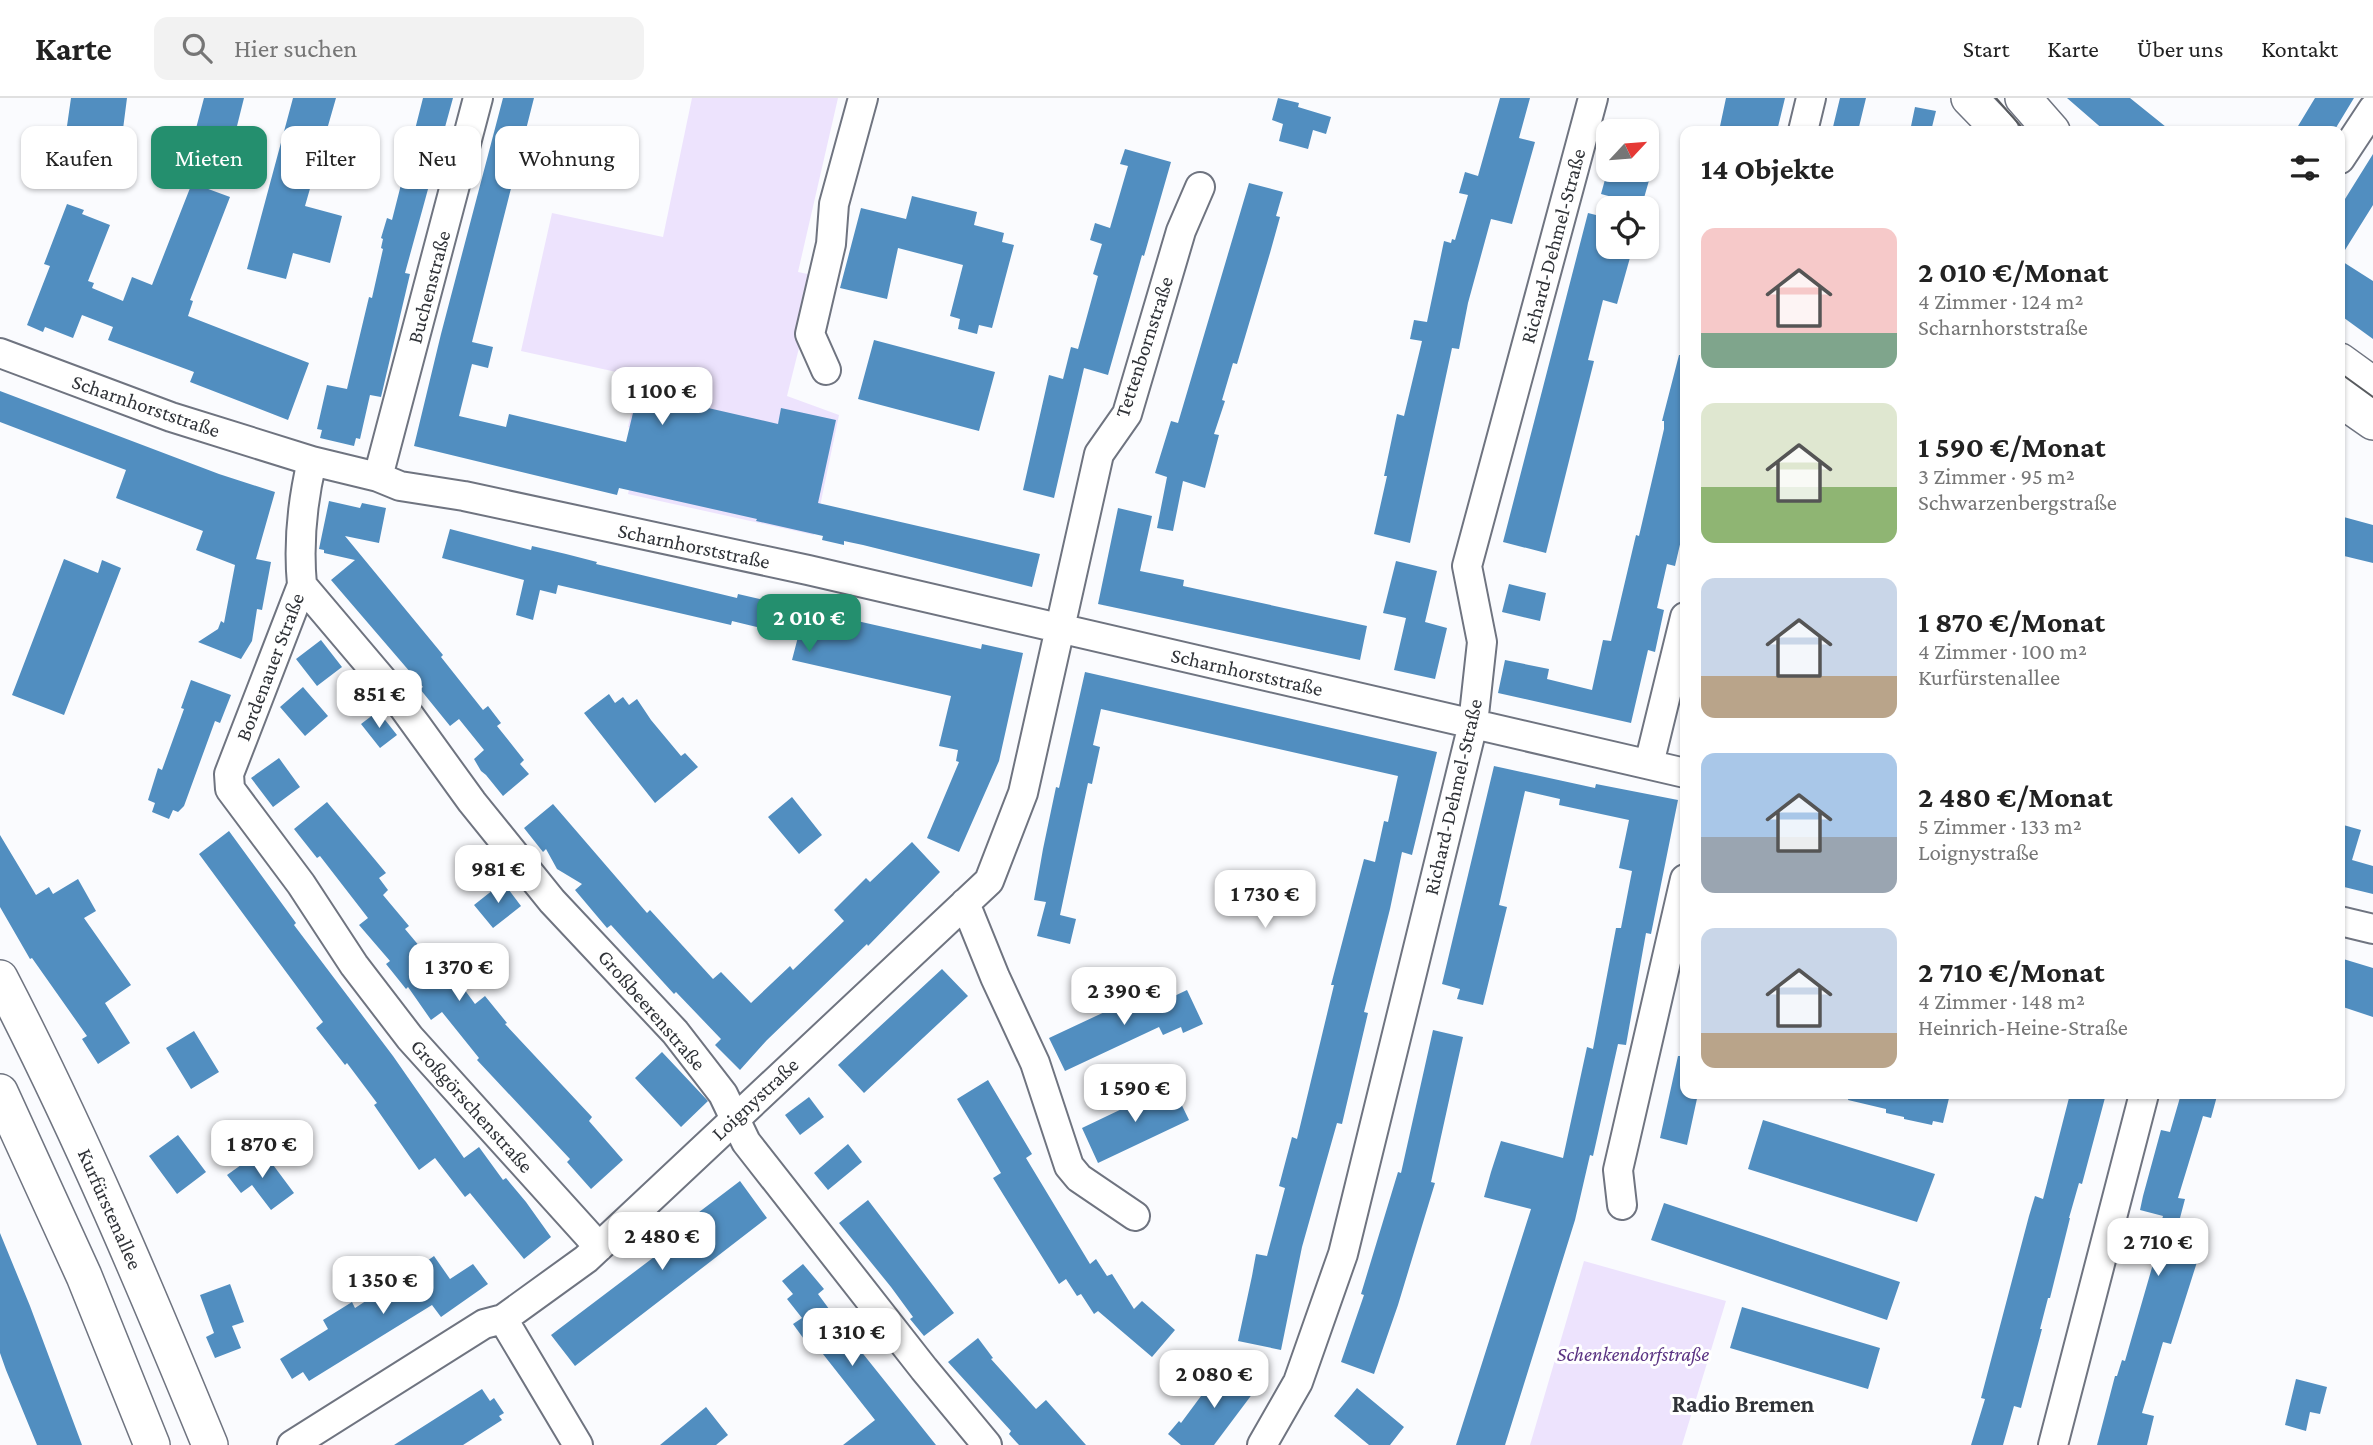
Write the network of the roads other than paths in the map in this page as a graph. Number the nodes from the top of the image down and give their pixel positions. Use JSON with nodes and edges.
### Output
{"nodes":[{"id":1,"x":478,"y":98,"type":"edge"},
{"id":2,"x":863,"y":98,"type":"edge"},
{"id":3,"x":1593,"y":98,"type":"edge"},
{"id":4,"x":1811,"y":98,"type":"edge"},
{"id":5,"x":1969,"y":98,"type":"edge"},
{"id":6,"x":2023,"y":98,"type":"edge"},
{"id":7,"x":2373,"y":108,"type":"edge"},
{"id":8,"x":1804,"y":126,"type":"edge"},
{"id":9,"x":1996,"y":126,"type":"edge"},
{"id":10,"x":2048,"y":126,"type":"edge"},
{"id":11,"x":2345,"y":151,"type":"edge"},
{"id":12,"x":1200,"y":187,"type":"dead end"},
{"id":13,"x":0,"y":354,"type":"edge"},
{"id":14,"x":2345,"y":365,"type":"edge"},
{"id":15,"x":826,"y":370,"type":"dead end"},
{"id":16,"x":2373,"y":385,"type":"edge"},
{"id":17,"x":2345,"y":402,"type":"edge"},
{"id":18,"x":2373,"y":422,"type":"edge"},
{"id":19,"x":312,"y":461,"type":"junction"},
{"id":20,"x":379,"y":477,"type":"junction"},
{"id":21,"x":302,"y":585,"type":"junction"},
{"id":22,"x":1060,"y":629,"type":"junction"},
{"id":23,"x":1680,"y":638,"type":"edge"},
{"id":24,"x":1473,"y":724,"type":"junction"},
{"id":25,"x":1650,"y":764,"type":"junction"},
{"id":26,"x":1680,"y":772,"type":"edge"},
{"id":27,"x":230,"y":789,"type":"joint"},
{"id":28,"x":1680,"y":901,"type":"edge"},
{"id":29,"x":965,"y":903,"type":"junction"},
{"id":30,"x":2345,"y":922,"type":"edge"},
{"id":31,"x":2373,"y":929,"type":"edge"},
{"id":32,"x":0,"y":978,"type":"edge"},
{"id":33,"x":0,"y":1028,"type":"edge"},
{"id":34,"x":0,"y":1092,"type":"edge"},
{"id":35,"x":2143,"y":1099,"type":"edge"},
{"id":36,"x":735,"y":1118,"type":"junction"},
{"id":37,"x":0,"y":1143,"type":"edge"},
{"id":38,"x":1622,"y":1205,"type":"dead end"},
{"id":39,"x":1135,"y":1216,"type":"dead end"},
{"id":40,"x":599,"y":1247,"type":"junction"},
{"id":41,"x":503,"y":1319,"type":"junction"},
{"id":42,"x":129,"y":1445,"type":"edge"},
{"id":43,"x":152,"y":1445,"type":"edge"},
{"id":44,"x":186,"y":1445,"type":"edge"},
{"id":45,"x":209,"y":1445,"type":"edge"},
{"id":46,"x":292,"y":1445,"type":"edge"},
{"id":47,"x":578,"y":1445,"type":"edge"},
{"id":48,"x":987,"y":1445,"type":"edge"},
{"id":49,"x":1262,"y":1445,"type":"edge"},
{"id":50,"x":2053,"y":1445,"type":"edge"}],
"edges":[{"from":1,"to":20,"type":"street","name":"Buchenstraße"},
{"from":2,"to":15,"type":"street"},
{"from":3,"to":24,"type":"street","name":"Richard-Dehmel-Straße"},
{"from":4,"to":8,"type":"street"},
{"from":5,"to":9,"type":"main road"},
{"from":6,"to":10,"type":"main road"},
{"from":7,"to":11,"type":"street"},
{"from":12,"to":22,"type":"street","name":"Tettenbornstraße"},
{"from":13,"to":19,"type":"street","name":"Scharnhorststraße"},
{"from":14,"to":16,"type":"main road"},
{"from":17,"to":18,"type":"main road"},
{"from":19,"to":20,"type":"street","name":"Scharnhorststraße"},
{"from":19,"to":21,"type":"street","name":"Bordenauer Straße"},
{"from":20,"to":22,"type":"street","name":"Scharnhorststraße"},
{"from":21,"to":27,"type":"street","name":"Bordenauer Straße"},
{"from":21,"to":36,"type":"street","name":"Großbeerenstraße"},
{"from":22,"to":24,"type":"street","name":"Scharnhorststraße"},
{"from":22,"to":29,"type":"street","name":"Loignystraße"},
{"from":23,"to":25,"type":"street"},
{"from":24,"to":25,"type":"street","name":"Scharnhorststraße"},
{"from":24,"to":49,"type":"street","name":"Richard-Dehmel-Straße"},
{"from":25,"to":26,"type":"street","name":"Scharnhorststraße"},
{"from":27,"to":40,"type":"street","name":"Großgörschenstraße"},
{"from":28,"to":38,"type":"street"},
{"from":29,"to":36,"type":"street","name":"Loignystraße"},
{"from":29,"to":39,"type":"street"},
{"from":30,"to":31,"type":"street"},
{"from":32,"to":45,"type":"main road","name":"Kurfürstenallee"},
{"from":33,"to":44,"type":"main road","name":"Kurfürstenallee"},
{"from":34,"to":43,"type":"main road"},
{"from":35,"to":50,"type":"street"},
{"from":36,"to":40,"type":"street","name":"Loignystraße"},
{"from":36,"to":48,"type":"street","name":"Großbeerenstraße"},
{"from":37,"to":42,"type":"main road"},
{"from":40,"to":41,"type":"street","name":"Loignystraße"},
{"from":41,"to":46,"type":"street","name":"Loignystraße"},
{"from":41,"to":47,"type":"street"}]}
